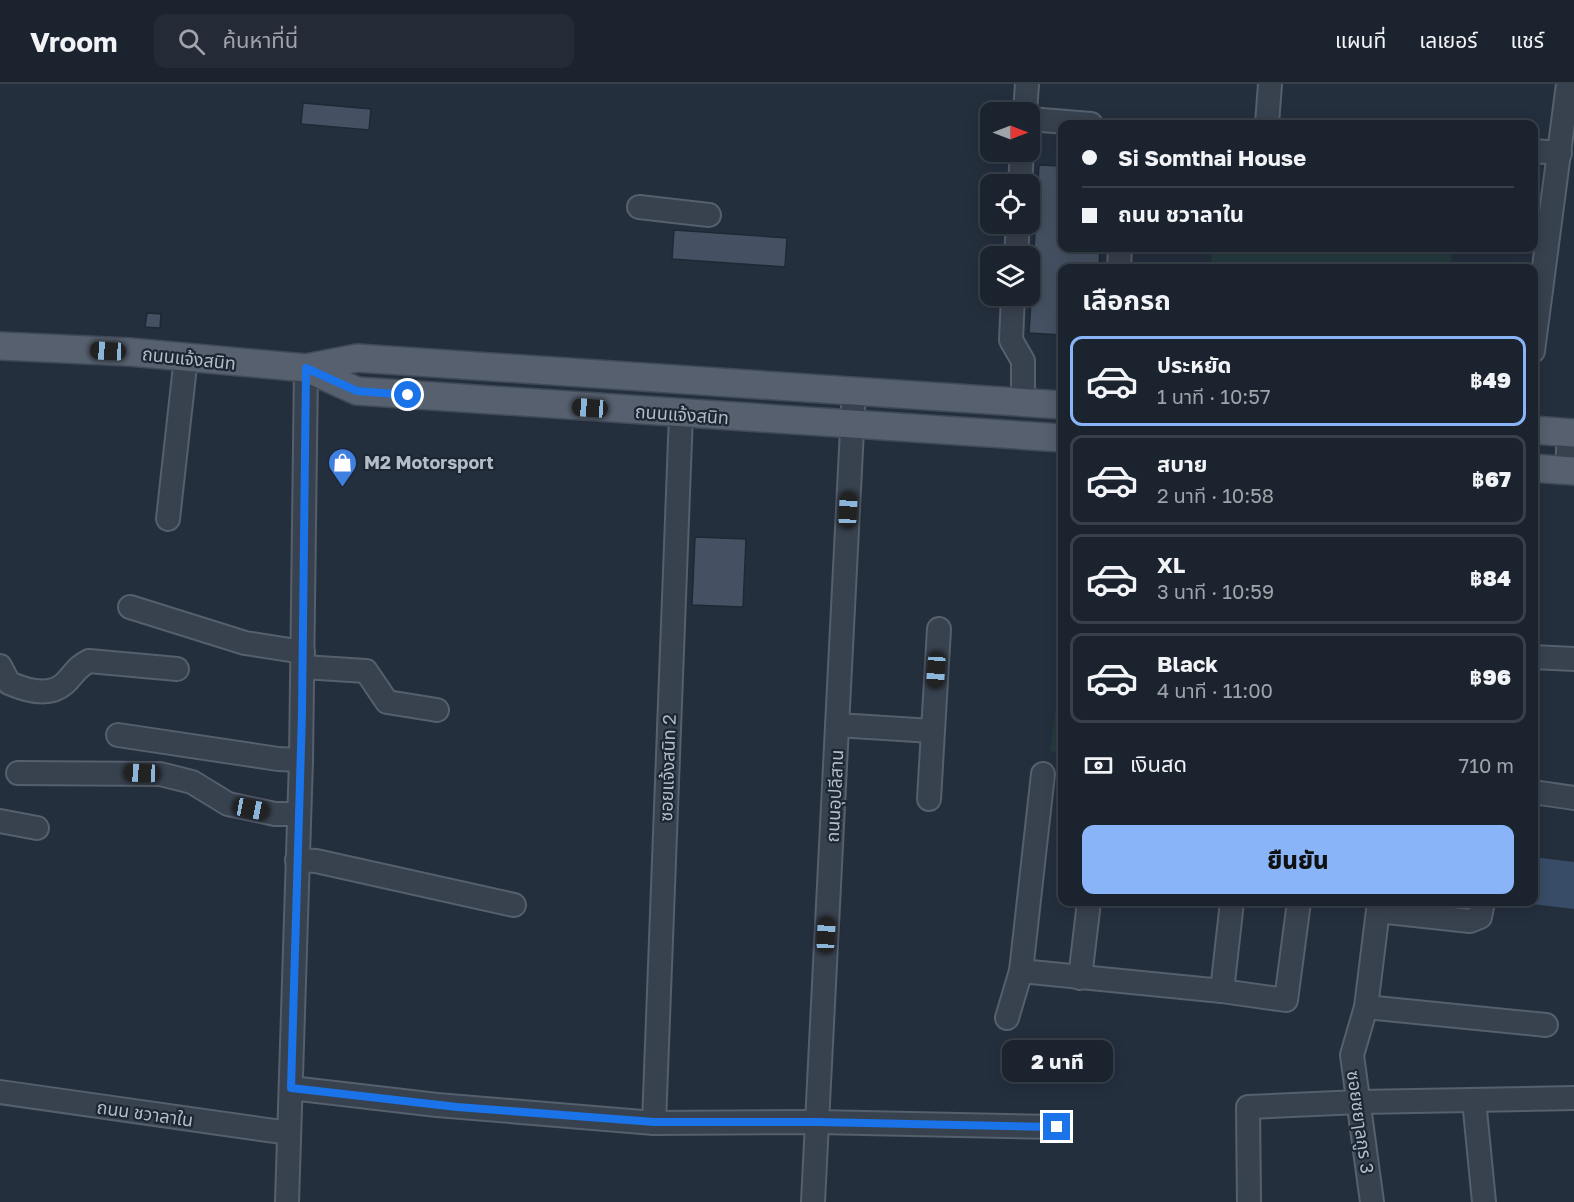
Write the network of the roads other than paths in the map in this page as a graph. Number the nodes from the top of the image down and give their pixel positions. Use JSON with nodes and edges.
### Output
{"nodes":[{"id":1,"x":1027,"y":84,"type":"edge"},
{"id":2,"x":1270,"y":84,"type":"edge"},
{"id":3,"x":1568,"y":84,"type":"edge"},
{"id":4,"x":1025,"y":102,"type":"edge"},
{"id":5,"x":1040,"y":120,"type":"edge"},
{"id":6,"x":1267,"y":120,"type":"edge"},
{"id":7,"x":1058,"y":121,"type":"edge"},
{"id":8,"x":1538,"y":151,"type":"edge"},
{"id":9,"x":1560,"y":153,"type":"junction"},
{"id":10,"x":639,"y":207,"type":"dead end"},
{"id":11,"x":708,"y":215,"type":"dead end"},
{"id":12,"x":1013,"y":306,"type":"edge"},
{"id":13,"x":1538,"y":314,"type":"edge"},
{"id":14,"x":0,"y":346,"type":"edge"},
{"id":15,"x":186,"y":357,"type":"junction"},
{"id":16,"x":306,"y":368,"type":"junction"},
{"id":17,"x":854,"y":390,"type":"junction"},
{"id":18,"x":1023,"y":403,"type":"junction"},
{"id":19,"x":1058,"y":405,"type":"edge"},
{"id":20,"x":681,"y":414,"type":"junction"},
{"id":21,"x":853,"y":425,"type":"junction"},
{"id":22,"x":1538,"y":430,"type":"edge"},
{"id":23,"x":1571,"y":433,"type":"edge"},
{"id":24,"x":1058,"y":438,"type":"edge"},
{"id":25,"x":1538,"y":468,"type":"edge"},
{"id":26,"x":1571,"y":470,"type":"edge"},
{"id":27,"x":168,"y":519,"type":"dead end"},
{"id":28,"x":130,"y":607,"type":"dead end"},
{"id":29,"x":939,"y":629,"type":"dead end"},
{"id":30,"x":1538,"y":657,"type":"edge"},
{"id":31,"x":1574,"y":659,"type":"edge"},
{"id":32,"x":303,"y":660,"type":"junction"},
{"id":33,"x":0,"y":666,"type":"edge"},
{"id":34,"x":177,"y":669,"type":"dead end"},
{"id":35,"x":437,"y":710,"type":"dead end"},
{"id":36,"x":837,"y":725,"type":"junction"},
{"id":37,"x":932,"y":731,"type":"junction"},
{"id":38,"x":118,"y":735,"type":"dead end"},
{"id":39,"x":301,"y":760,"type":"junction"},
{"id":40,"x":18,"y":773,"type":"dead end"},
{"id":41,"x":1044,"y":774,"type":"dead end"},
{"id":42,"x":1538,"y":793,"type":"edge"},
{"id":43,"x":1574,"y":798,"type":"edge"},
{"id":44,"x":929,"y":800,"type":"dead end"},
{"id":45,"x":299,"y":814,"type":"junction"},
{"id":46,"x":0,"y":821,"type":"edge"},
{"id":47,"x":37,"y":828,"type":"dead end"},
{"id":48,"x":297,"y":860,"type":"junction"},
{"id":49,"x":514,"y":905,"type":"dead end"},
{"id":50,"x":1089,"y":906,"type":"edge"},
{"id":51,"x":1232,"y":906,"type":"edge"},
{"id":52,"x":1298,"y":906,"type":"edge"},
{"id":53,"x":1378,"y":906,"type":"edge"},
{"id":54,"x":1482,"y":906,"type":"edge"},
{"id":55,"x":1021,"y":971,"type":"junction"},
{"id":56,"x":1080,"y":978,"type":"junction"},
{"id":57,"x":1222,"y":991,"type":"junction"},
{"id":58,"x":1366,"y":1007,"type":"junction"},
{"id":59,"x":1007,"y":1018,"type":"dead end"},
{"id":60,"x":1546,"y":1025,"type":"dead end"},
{"id":61,"x":291,"y":1088,"type":"junction"},
{"id":62,"x":0,"y":1092,"type":"edge"},
{"id":63,"x":1574,"y":1098,"type":"edge"},
{"id":64,"x":1474,"y":1100,"type":"junction"},
{"id":65,"x":1359,"y":1102,"type":"junction"},
{"id":66,"x":654,"y":1122,"type":"junction"},
{"id":67,"x":817,"y":1122,"type":"junction"},
{"id":68,"x":1057,"y":1127,"type":"dead end"},
{"id":69,"x":289,"y":1133,"type":"junction"},
{"id":70,"x":287,"y":1202,"type":"edge"},
{"id":71,"x":813,"y":1202,"type":"edge"},
{"id":72,"x":1249,"y":1202,"type":"edge"},
{"id":73,"x":1372,"y":1202,"type":"edge"},
{"id":74,"x":1484,"y":1202,"type":"edge"}],
"edges":[{"from":1,"to":4,"type":"street"},
{"from":2,"to":6,"type":"street"},
{"from":3,"to":9,"type":"street"},
{"from":5,"to":7,"type":"street"},
{"from":8,"to":9,"type":"street"},
{"from":9,"to":13,"type":"street"},
{"from":10,"to":11,"type":"street"},
{"from":12,"to":18,"type":"street"},
{"from":14,"to":15,"type":"main road","name":"ถนนแจ้งสนิท"},
{"from":15,"to":16,"type":"main road","name":"ถนนแจ้งสนิท"},
{"from":15,"to":27,"type":"street"},
{"from":16,"to":17,"type":"main road","name":"ถนนแจ้งสนิท"},
{"from":16,"to":20,"type":"main road","name":"ถนนแจ้งสนิท"},
{"from":16,"to":32,"type":"street"},
{"from":17,"to":18,"type":"main road","name":"ถนนแจ้งสนิท"},
{"from":17,"to":21,"type":"street","name":"ถนนอุปลีสาน"},
{"from":18,"to":19,"type":"main road","name":"ถนนแจ้งสนิท"},
{"from":20,"to":21,"type":"main road","name":"ถนนแจ้งสนิท"},
{"from":20,"to":66,"type":"street","name":"ซอยแจ้งสนิท 2"},
{"from":21,"to":24,"type":"main road","name":"ถนนแจ้งสนิท"},
{"from":21,"to":36,"type":"street","name":"ถนนอุปลีสาน"},
{"from":22,"to":23,"type":"main road"},
{"from":23,"to":26,"type":"street"},
{"from":25,"to":26,"type":"main road"},
{"from":28,"to":32,"type":"street"},
{"from":29,"to":37,"type":"street"},
{"from":30,"to":31,"type":"street"},
{"from":32,"to":35,"type":"street"},
{"from":32,"to":39,"type":"street"},
{"from":33,"to":34,"type":"street"},
{"from":36,"to":37,"type":"street"},
{"from":36,"to":67,"type":"street","name":"ถนนอุปลีสาน"},
{"from":37,"to":44,"type":"street"},
{"from":38,"to":39,"type":"street"},
{"from":39,"to":45,"type":"street"},
{"from":40,"to":45,"type":"street"},
{"from":41,"to":55,"type":"street"},
{"from":42,"to":43,"type":"street"},
{"from":45,"to":48,"type":"street"},
{"from":46,"to":47,"type":"street"},
{"from":48,"to":49,"type":"street"},
{"from":48,"to":61,"type":"street"},
{"from":50,"to":56,"type":"street"},
{"from":51,"to":57,"type":"street"},
{"from":52,"to":57,"type":"street"},
{"from":53,"to":54,"type":"street"},
{"from":53,"to":58,"type":"street","name":"ซอยซยๅลกูร 3"},
{"from":55,"to":56,"type":"street"},
{"from":55,"to":59,"type":"street"},
{"from":56,"to":57,"type":"street"},
{"from":58,"to":60,"type":"street"},
{"from":58,"to":65,"type":"street","name":"ซอยซยๅลกูร 3"},
{"from":61,"to":66,"type":"street"},
{"from":61,"to":69,"type":"street"},
{"from":62,"to":69,"type":"street","name":"ถนน ชวาลาใน"},
{"from":63,"to":64,"type":"street"},
{"from":64,"to":65,"type":"street"},
{"from":64,"to":74,"type":"street"},
{"from":65,"to":72,"type":"street"},
{"from":65,"to":73,"type":"street","name":"ซอยซยๅลกูร 3"},
{"from":66,"to":67,"type":"street"},
{"from":67,"to":68,"type":"street"},
{"from":67,"to":71,"type":"street","name":"ถนนอุปลีสาน"},
{"from":69,"to":70,"type":"street"}]}
